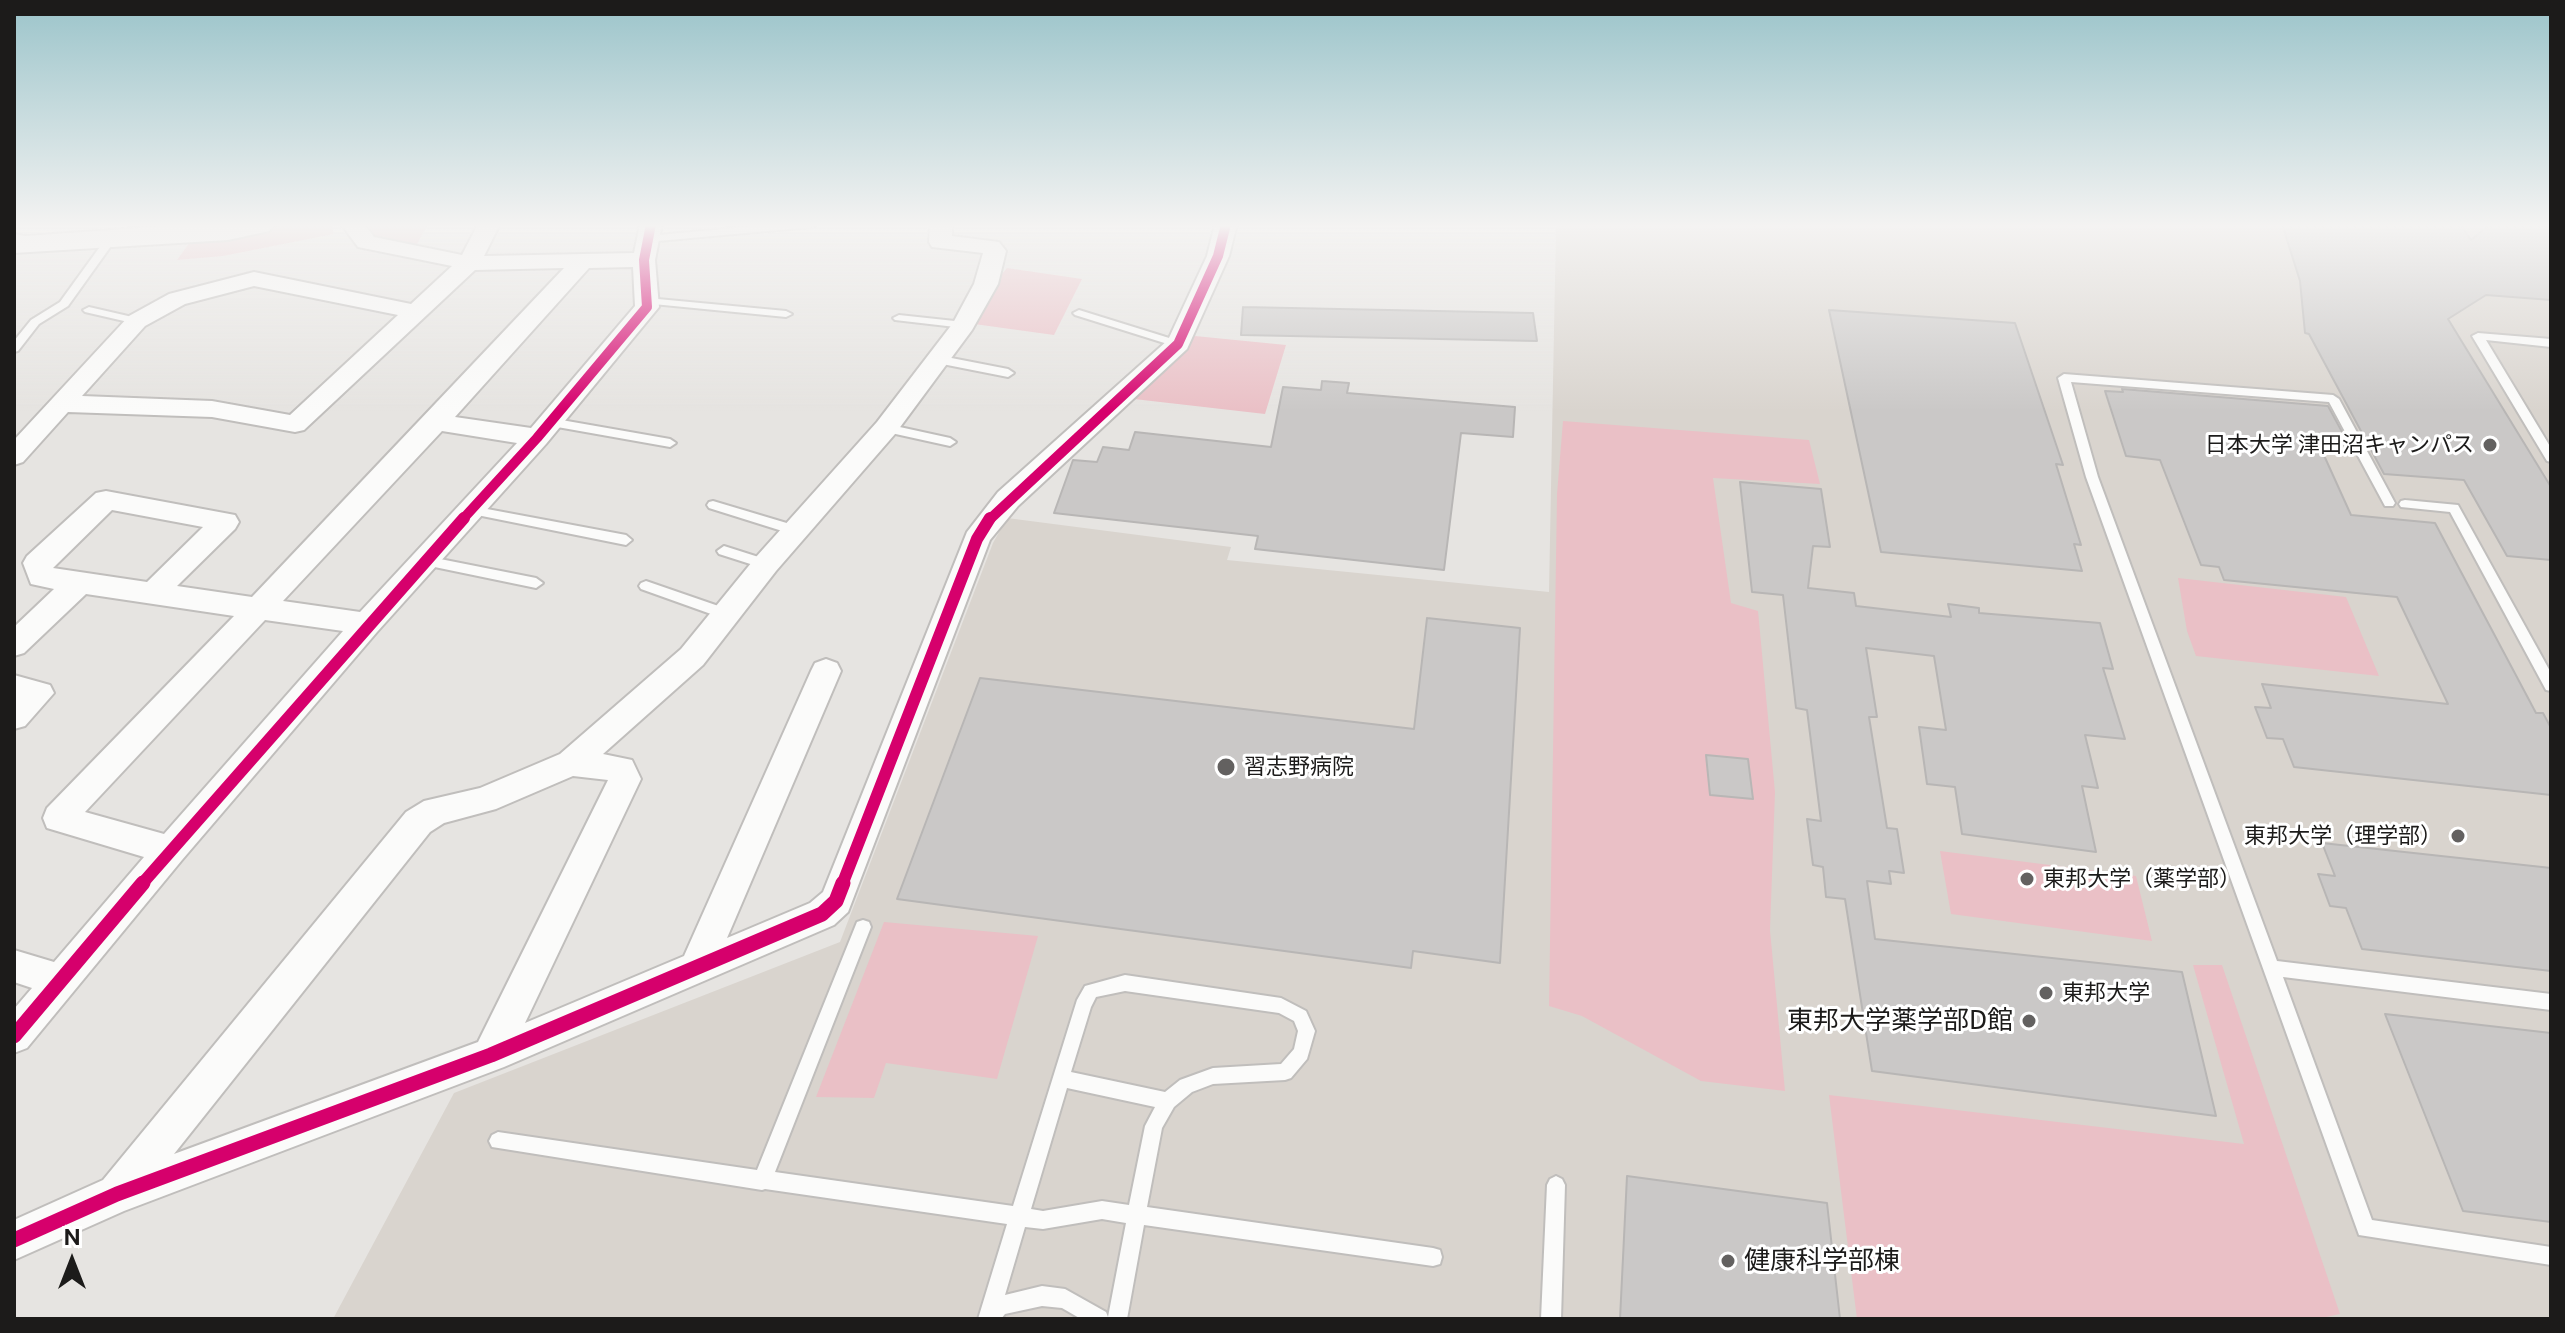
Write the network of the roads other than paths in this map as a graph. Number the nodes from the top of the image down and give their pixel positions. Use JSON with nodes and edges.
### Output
{"nodes":[{"id":1,"x":77,"y":286,"type":"edge"},
{"id":2,"x":226,"y":286,"type":"edge"},
{"id":3,"x":290,"y":286,"type":"edge"},
{"id":4,"x":444,"y":286,"type":"edge"},
{"id":5,"x":560,"y":286,"type":"edge"},
{"id":6,"x":647,"y":286,"type":"edge"},
{"id":7,"x":985,"y":286,"type":"edge"},
{"id":8,"x":1204,"y":286,"type":"edge"},
{"id":9,"x":647,"y":301,"type":"junction"},
{"id":10,"x":89,"y":310,"type":"dead end"},
{"id":11,"x":417,"y":312,"type":"junction"},
{"id":12,"x":1079,"y":313,"type":"dead end"},
{"id":13,"x":786,"y":314,"type":"dead end"},
{"id":14,"x":899,"y":318,"type":"dead end"},
{"id":15,"x":137,"y":321,"type":"junction"},
{"id":16,"x":964,"y":325,"type":"junction"},
{"id":17,"x":2551,"y":343,"type":"edge"},
{"id":18,"x":1178,"y":344,"type":"junction"},
{"id":19,"x":14,"y":348,"type":"edge"},
{"id":20,"x":936,"y":359,"type":"junction"},
{"id":21,"x":1008,"y":373,"type":"dead end"},
{"id":22,"x":61,"y":404,"type":"junction"},
{"id":23,"x":436,"y":422,"type":"junction"},
{"id":24,"x":886,"y":428,"type":"junction"},
{"id":25,"x":544,"y":430,"type":"junction"},
{"id":26,"x":950,"y":442,"type":"dead end"},
{"id":27,"x":670,"y":443,"type":"dead end"},
{"id":28,"x":14,"y":456,"type":"edge"},
{"id":29,"x":2551,"y":458,"type":"edge"},
{"id":30,"x":713,"y":505,"type":"dead end"},
{"id":31,"x":471,"y":510,"type":"junction"},
{"id":32,"x":795,"y":530,"type":"junction"},
{"id":33,"x":626,"y":540,"type":"dead end"},
{"id":34,"x":724,"y":551,"type":"dead end"},
{"id":35,"x":425,"y":561,"type":"junction"},
{"id":36,"x":766,"y":564,"type":"junction"},
{"id":37,"x":79,"y":583,"type":"junction"},
{"id":38,"x":536,"y":583,"type":"dead end"},
{"id":39,"x":646,"y":586,"type":"dead end"},
{"id":40,"x":153,"y":593,"type":"junction"},
{"id":41,"x":260,"y":607,"type":"junction"},
{"id":42,"x":725,"y":614,"type":"junction"},
{"id":43,"x":367,"y":624,"type":"junction"},
{"id":44,"x":14,"y":645,"type":"edge"},
{"id":45,"x":826,"y":671,"type":"dead end"},
{"id":46,"x":2551,"y":686,"type":"edge"},
{"id":47,"x":14,"y":687,"type":"edge"},
{"id":48,"x":14,"y":717,"type":"edge"},
{"id":49,"x":571,"y":763,"type":"junction"},
{"id":50,"x":170,"y":850,"type":"junction"},
{"id":51,"x":863,"y":927,"type":"dead end"},
{"id":52,"x":14,"y":966,"type":"edge"},
{"id":53,"x":2270,"y":968,"type":"junction"},
{"id":54,"x":696,"y":969,"type":"junction"},
{"id":55,"x":62,"y":981,"type":"junction"},
{"id":56,"x":2551,"y":1002,"type":"edge"},
{"id":57,"x":14,"y":1036,"type":"edge"},
{"id":58,"x":491,"y":1055,"type":"junction"},
{"id":59,"x":1061,"y":1078,"type":"junction"},
{"id":60,"x":1168,"y":1101,"type":"junction"},
{"id":61,"x":498,"y":1141,"type":"dead end"},
{"id":62,"x":762,"y":1181,"type":"junction"},
{"id":63,"x":1556,"y":1185,"type":"dead end"},
{"id":64,"x":117,"y":1194,"type":"junction"},
{"id":65,"x":1136,"y":1214,"type":"junction"},
{"id":66,"x":1021,"y":1216,"type":"junction"},
{"id":67,"x":20,"y":1232,"type":"edge"},
{"id":68,"x":2551,"y":1256,"type":"edge"},
{"id":69,"x":1433,"y":1257,"type":"dead end"},
{"id":70,"x":988,"y":1319,"type":"edge"},
{"id":71,"x":1099,"y":1319,"type":"edge"},
{"id":72,"x":1117,"y":1319,"type":"edge"},
{"id":73,"x":1551,"y":1319,"type":"edge"}],
"edges":[{"from":1,"to":19,"type":"lane"},
{"from":2,"to":15,"type":"street"},
{"from":3,"to":11,"type":"street"},
{"from":4,"to":11,"type":"street"},
{"from":5,"to":23,"type":"street"},
{"from":6,"to":9,"type":"street"},
{"from":7,"to":16,"type":"street"},
{"from":8,"to":18,"type":"street"},
{"from":9,"to":13,"type":"lane"},
{"from":9,"to":25,"type":"street"},
{"from":10,"to":15,"type":"lane"},
{"from":11,"to":22,"type":"street"},
{"from":12,"to":18,"type":"lane"},
{"from":14,"to":16,"type":"lane"},
{"from":15,"to":22,"type":"street"},
{"from":16,"to":20,"type":"street"},
{"from":17,"to":29,"type":"lane"},
{"from":18,"to":54,"type":"street"},
{"from":20,"to":21,"type":"lane"},
{"from":20,"to":24,"type":"street"},
{"from":22,"to":28,"type":"street"},
{"from":23,"to":25,"type":"street"},
{"from":23,"to":41,"type":"street"},
{"from":24,"to":26,"type":"lane"},
{"from":24,"to":32,"type":"street"},
{"from":25,"to":27,"type":"lane"},
{"from":25,"to":31,"type":"street"},
{"from":30,"to":32,"type":"lane"},
{"from":31,"to":33,"type":"lane"},
{"from":31,"to":35,"type":"street"},
{"from":32,"to":36,"type":"street"},
{"from":34,"to":36,"type":"lane"},
{"from":35,"to":38,"type":"lane"},
{"from":35,"to":43,"type":"street"},
{"from":36,"to":42,"type":"street"},
{"from":37,"to":40,"type":"street"},
{"from":37,"to":40,"type":"street"},
{"from":37,"to":44,"type":"street"},
{"from":39,"to":42,"type":"lane"},
{"from":40,"to":41,"type":"street"},
{"from":41,"to":43,"type":"street"},
{"from":41,"to":50,"type":"street"},
{"from":42,"to":49,"type":"street"},
{"from":43,"to":50,"type":"street"},
{"from":45,"to":54,"type":"street"},
{"from":46,"to":53,"type":"lane"},
{"from":47,"to":48,"type":"street"},
{"from":49,"to":58,"type":"street"},
{"from":49,"to":64,"type":"street"},
{"from":50,"to":55,"type":"street"},
{"from":51,"to":62,"type":"lane"},
{"from":52,"to":55,"type":"street"},
{"from":53,"to":56,"type":"lane"},
{"from":53,"to":68,"type":"lane"},
{"from":54,"to":58,"type":"street"},
{"from":55,"to":57,"type":"street"},
{"from":58,"to":64,"type":"street"},
{"from":59,"to":60,"type":"lane"},
{"from":59,"to":60,"type":"lane"},
{"from":59,"to":66,"type":"lane"},
{"from":60,"to":65,"type":"lane"},
{"from":61,"to":62,"type":"lane"},
{"from":62,"to":66,"type":"lane"},
{"from":63,"to":73,"type":"lane"},
{"from":64,"to":67,"type":"street"},
{"from":65,"to":66,"type":"lane"},
{"from":65,"to":69,"type":"lane"},
{"from":65,"to":72,"type":"lane"},
{"from":66,"to":70,"type":"lane"},
{"from":70,"to":71,"type":"lane"}]}
